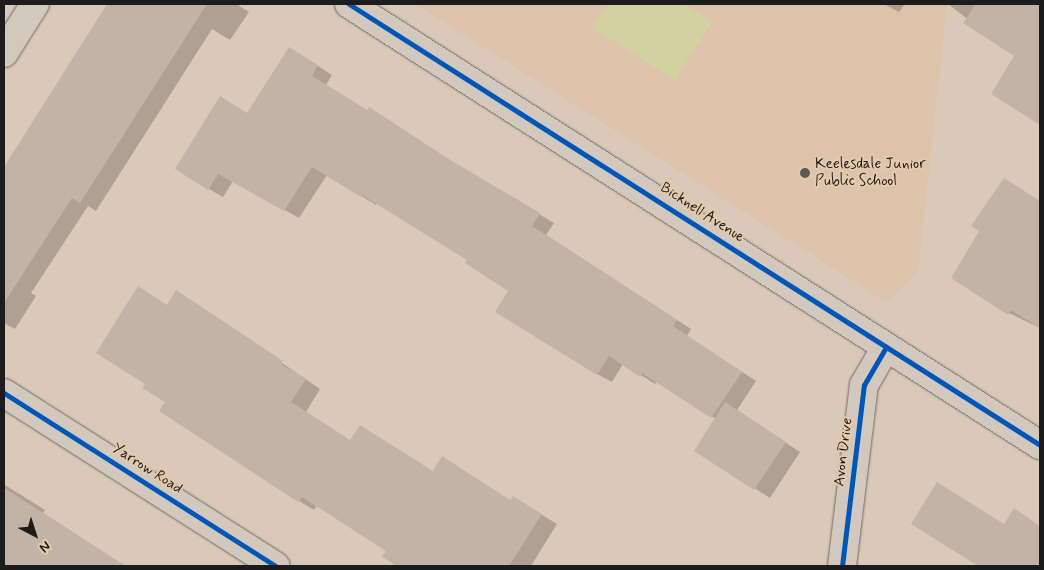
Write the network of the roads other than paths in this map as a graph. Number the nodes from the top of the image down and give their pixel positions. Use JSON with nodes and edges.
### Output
{"nodes":[{"id":1,"x":35,"y":4,"type":"edge"},
{"id":2,"x":349,"y":4,"type":"edge"},
{"id":3,"x":4,"y":53,"type":"edge"},
{"id":4,"x":886,"y":347,"type":"junction"},
{"id":5,"x":4,"y":393,"type":"edge"},
{"id":6,"x":1040,"y":445,"type":"edge"},
{"id":7,"x":276,"y":566,"type":"edge"},
{"id":8,"x":842,"y":566,"type":"edge"}],
"edges":[{"from":1,"to":3,"type":"street"},
{"from":2,"to":4,"type":"street","name":"Bicknell Avenue"},
{"from":4,"to":6,"type":"street","name":"Bicknell Avenue"},
{"from":4,"to":8,"type":"street","name":"Avon Drive"},
{"from":5,"to":7,"type":"street","name":"Yarrow Road"}]}
